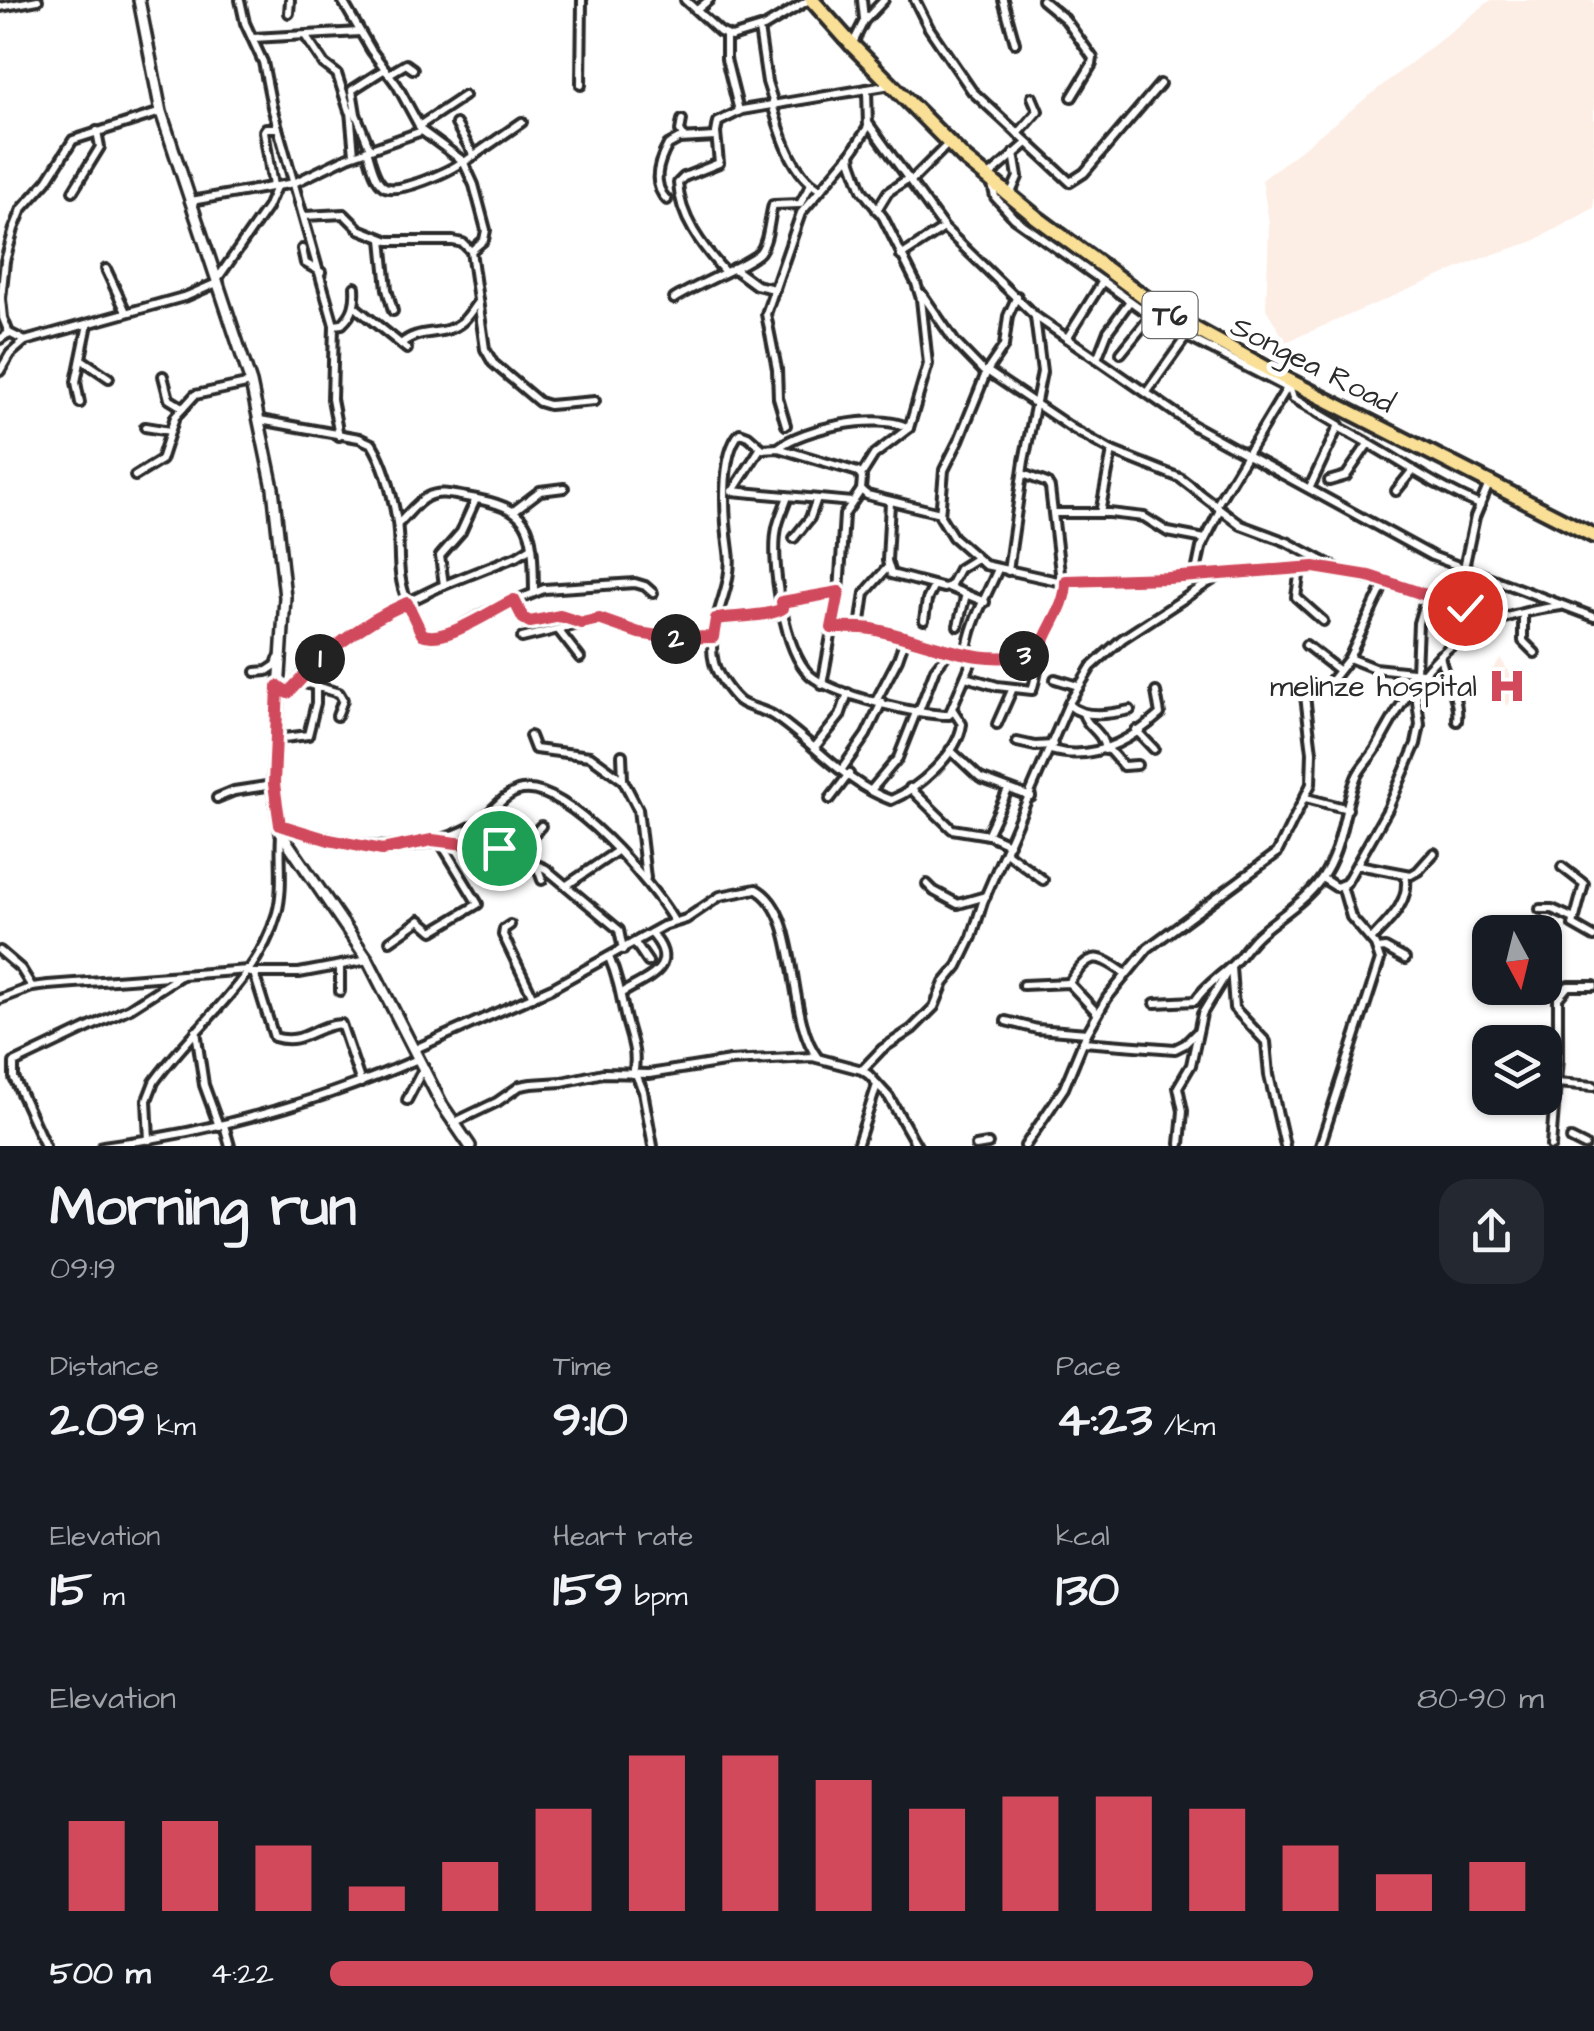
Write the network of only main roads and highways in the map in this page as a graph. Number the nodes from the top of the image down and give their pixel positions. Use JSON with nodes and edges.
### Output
{"nodes":[{"id":1,"x":811,"y":0,"type":"edge"},
{"id":2,"x":1594,"y":536,"type":"edge"}],
"edges":[{"from":1,"to":2,"type":"highway","name":"Songea Road","number":"T6"}]}
